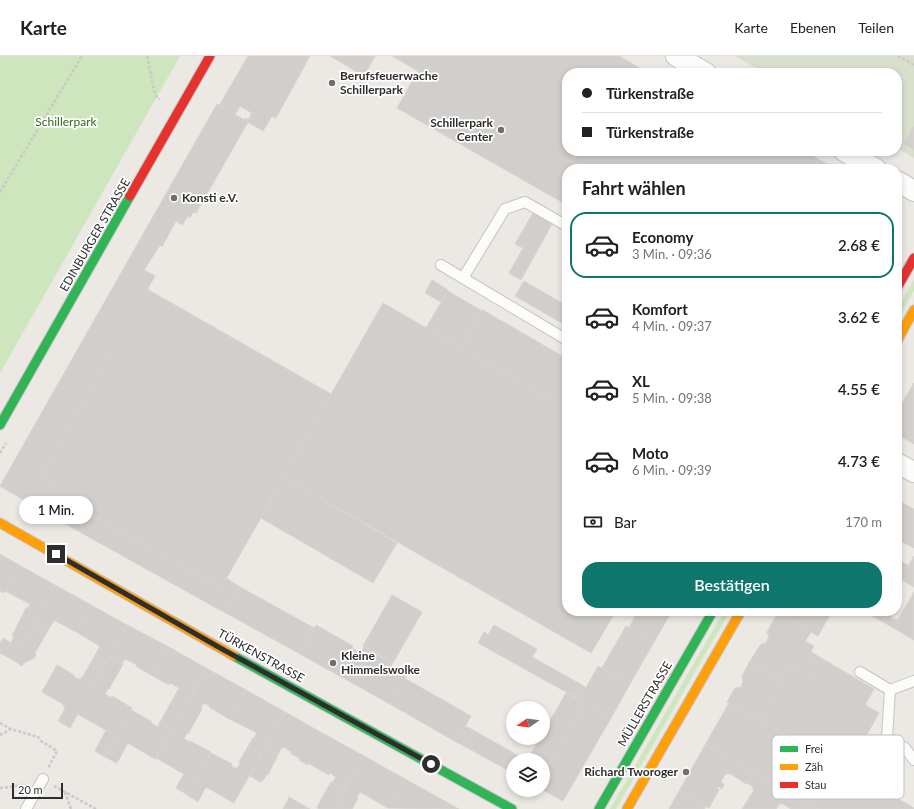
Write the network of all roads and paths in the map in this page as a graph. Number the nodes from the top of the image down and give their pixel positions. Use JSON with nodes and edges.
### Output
{"nodes":[{"id":1,"x":82,"y":56,"type":"edge"},
{"id":2,"x":147,"y":56,"type":"edge"},
{"id":3,"x":210,"y":56,"type":"edge"},
{"id":4,"x":676,"y":56,"type":"edge"},
{"id":5,"x":898,"y":56,"type":"edge"},
{"id":6,"x":914,"y":65,"type":"edge"},
{"id":7,"x":697,"y":68,"type":"edge"},
{"id":8,"x":160,"y":99,"type":"dead end"},
{"id":9,"x":853,"y":156,"type":"edge"},
{"id":10,"x":867,"y":164,"type":"edge"},
{"id":11,"x":902,"y":184,"type":"edge"},
{"id":12,"x":914,"y":191,"type":"edge"},
{"id":13,"x":0,"y":192,"type":"edge"},
{"id":14,"x":562,"y":223,"type":"edge"},
{"id":15,"x":914,"y":258,"type":"edge"},
{"id":16,"x":441,"y":265,"type":"dead end"},
{"id":17,"x":463,"y":278,"type":"junction"},
{"id":18,"x":902,"y":279,"type":"edge"},
{"id":19,"x":914,"y":310,"type":"edge"},
{"id":20,"x":902,"y":332,"type":"edge"},
{"id":21,"x":562,"y":337,"type":"edge"},
{"id":22,"x":0,"y":425,"type":"edge"},
{"id":23,"x":902,"y":466,"type":"edge"},
{"id":24,"x":914,"y":472,"type":"edge"},
{"id":25,"x":0,"y":523,"type":"edge"},
{"id":26,"x":710,"y":616,"type":"edge"},
{"id":27,"x":738,"y":616,"type":"edge"},
{"id":28,"x":860,"y":672,"type":"dead end"},
{"id":29,"x":914,"y":681,"type":"edge"},
{"id":30,"x":890,"y":690,"type":"junction"},
{"id":31,"x":0,"y":723,"type":"edge"},
{"id":32,"x":11,"y":729,"type":"junction"},
{"id":33,"x":0,"y":735,"type":"edge"},
{"id":34,"x":887,"y":735,"type":"edge"},
{"id":35,"x":904,"y":747,"type":"edge"},
{"id":36,"x":914,"y":760,"type":"edge"},
{"id":37,"x":43,"y":779,"type":"junction"},
{"id":38,"x":0,"y":788,"type":"edge"},
{"id":39,"x":65,"y":792,"type":"junction"},
{"id":40,"x":26,"y":809,"type":"edge"},
{"id":41,"x":70,"y":809,"type":"edge"},
{"id":42,"x":96,"y":809,"type":"edge"},
{"id":43,"x":512,"y":809,"type":"edge"},
{"id":44,"x":599,"y":809,"type":"edge"},
{"id":45,"x":627,"y":809,"type":"edge"}],
"edges":[{"from":1,"to":13,"type":"path"},
{"from":2,"to":8,"type":"path"},
{"from":3,"to":22,"type":"street","name":"EDINBURGER STRASSE"},
{"from":4,"to":7,"type":"street"},
{"from":5,"to":6,"type":"path"},
{"from":9,"to":10,"type":"street"},
{"from":11,"to":12,"type":"street"},
{"from":14,"to":17,"type":"lane"},
{"from":15,"to":18,"type":"street"},
{"from":16,"to":17,"type":"lane"},
{"from":17,"to":21,"type":"lane"},
{"from":19,"to":20,"type":"street"},
{"from":23,"to":24,"type":"street"},
{"from":25,"to":43,"type":"street","name":"TÜRKENSTRASSE"},
{"from":26,"to":44,"type":"street","name":"MÜLLERSTRASSE"},
{"from":27,"to":45,"type":"street"},
{"from":28,"to":30,"type":"lane"},
{"from":29,"to":30,"type":"lane"},
{"from":30,"to":34,"type":"lane"},
{"from":31,"to":32,"type":"path"},
{"from":32,"to":33,"type":"path"},
{"from":32,"to":37,"type":"path"},
{"from":35,"to":36,"type":"lane"},
{"from":37,"to":38,"type":"path"},
{"from":37,"to":39,"type":"path"},
{"from":37,"to":40,"type":"lane"},
{"from":39,"to":41,"type":"path"},
{"from":39,"to":42,"type":"path"}]}
